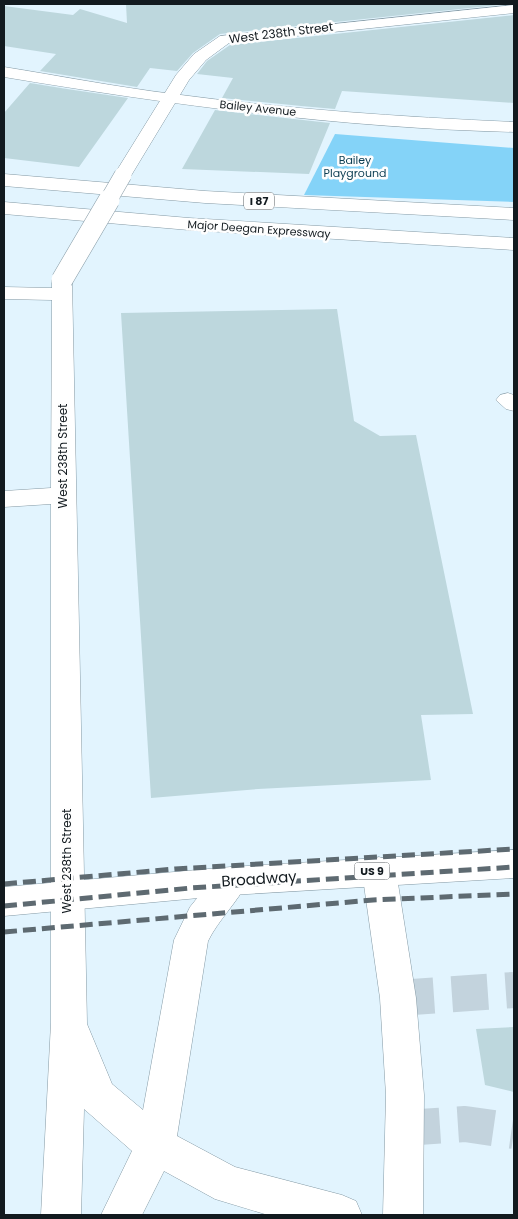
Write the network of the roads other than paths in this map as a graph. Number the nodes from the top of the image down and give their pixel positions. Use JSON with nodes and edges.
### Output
{"nodes":[{"id":1,"x":514,"y":9,"type":"edge"},
{"id":2,"x":4,"y":72,"type":"edge"},
{"id":3,"x":171,"y":99,"type":"junction"},
{"id":4,"x":514,"y":127,"type":"edge"},
{"id":5,"x":4,"y":180,"type":"edge"},
{"id":6,"x":4,"y":208,"type":"edge"},
{"id":7,"x":514,"y":214,"type":"edge"},
{"id":8,"x":4,"y":217,"type":"edge"},
{"id":9,"x":189,"y":224,"type":"junction"},
{"id":10,"x":514,"y":244,"type":"edge"},
{"id":11,"x":61,"y":287,"type":"junction"},
{"id":12,"x":4,"y":293,"type":"edge"},
{"id":13,"x":63,"y":495,"type":"junction"},
{"id":14,"x":4,"y":499,"type":"edge"},
{"id":15,"x":514,"y":864,"type":"edge"},
{"id":16,"x":379,"y":871,"type":"junction"},
{"id":17,"x":231,"y":881,"type":"junction"},
{"id":18,"x":67,"y":895,"type":"junction"},
{"id":19,"x":4,"y":902,"type":"edge"},
{"id":20,"x":69,"y":1022,"type":"junction"},
{"id":21,"x":156,"y":1146,"type":"junction"},
{"id":22,"x":62,"y":1215,"type":"edge"},
{"id":23,"x":121,"y":1215,"type":"edge"},
{"id":24,"x":342,"y":1215,"type":"edge"},
{"id":25,"x":403,"y":1215,"type":"edge"}],
"edges":[{"from":1,"to":3,"type":"main road","name":"West 238th Street"},
{"from":2,"to":3,"type":"main road","name":"Bailey Avenue"},
{"from":3,"to":4,"type":"main road","name":"Bailey Avenue"},
{"from":3,"to":11,"type":"main road","name":"West 238th Street","bridge":true},
{"from":5,"to":7,"type":"main road","number":"I 87"},
{"from":6,"to":9,"type":"main road","name":"Major Deegan Expressway"},
{"from":8,"to":9,"type":"main road"},
{"from":9,"to":10,"type":"main road","name":"Major Deegan Expressway"},
{"from":11,"to":12,"type":"main road"},
{"from":11,"to":13,"type":"main road","name":"West 238th Street"},
{"from":13,"to":14,"type":"main road"},
{"from":13,"to":18,"type":"main road","name":"West 238th Street"},
{"from":15,"to":16,"type":"main road","name":"Broadway","number":"US 9"},
{"from":16,"to":17,"type":"main road","name":"Broadway","number":"US 9"},
{"from":16,"to":25,"type":"main road"},
{"from":17,"to":18,"type":"main road","name":"Broadway","number":"US 9"},
{"from":17,"to":21,"type":"main road"},
{"from":18,"to":19,"type":"main road","name":"Broadway","number":"US 9"},
{"from":18,"to":20,"type":"main road","name":"West 238th Street"},
{"from":20,"to":21,"type":"main road"},
{"from":20,"to":22,"type":"main road","name":"West 238th Street"},
{"from":21,"to":23,"type":"main road"},
{"from":21,"to":24,"type":"main road"}]}
